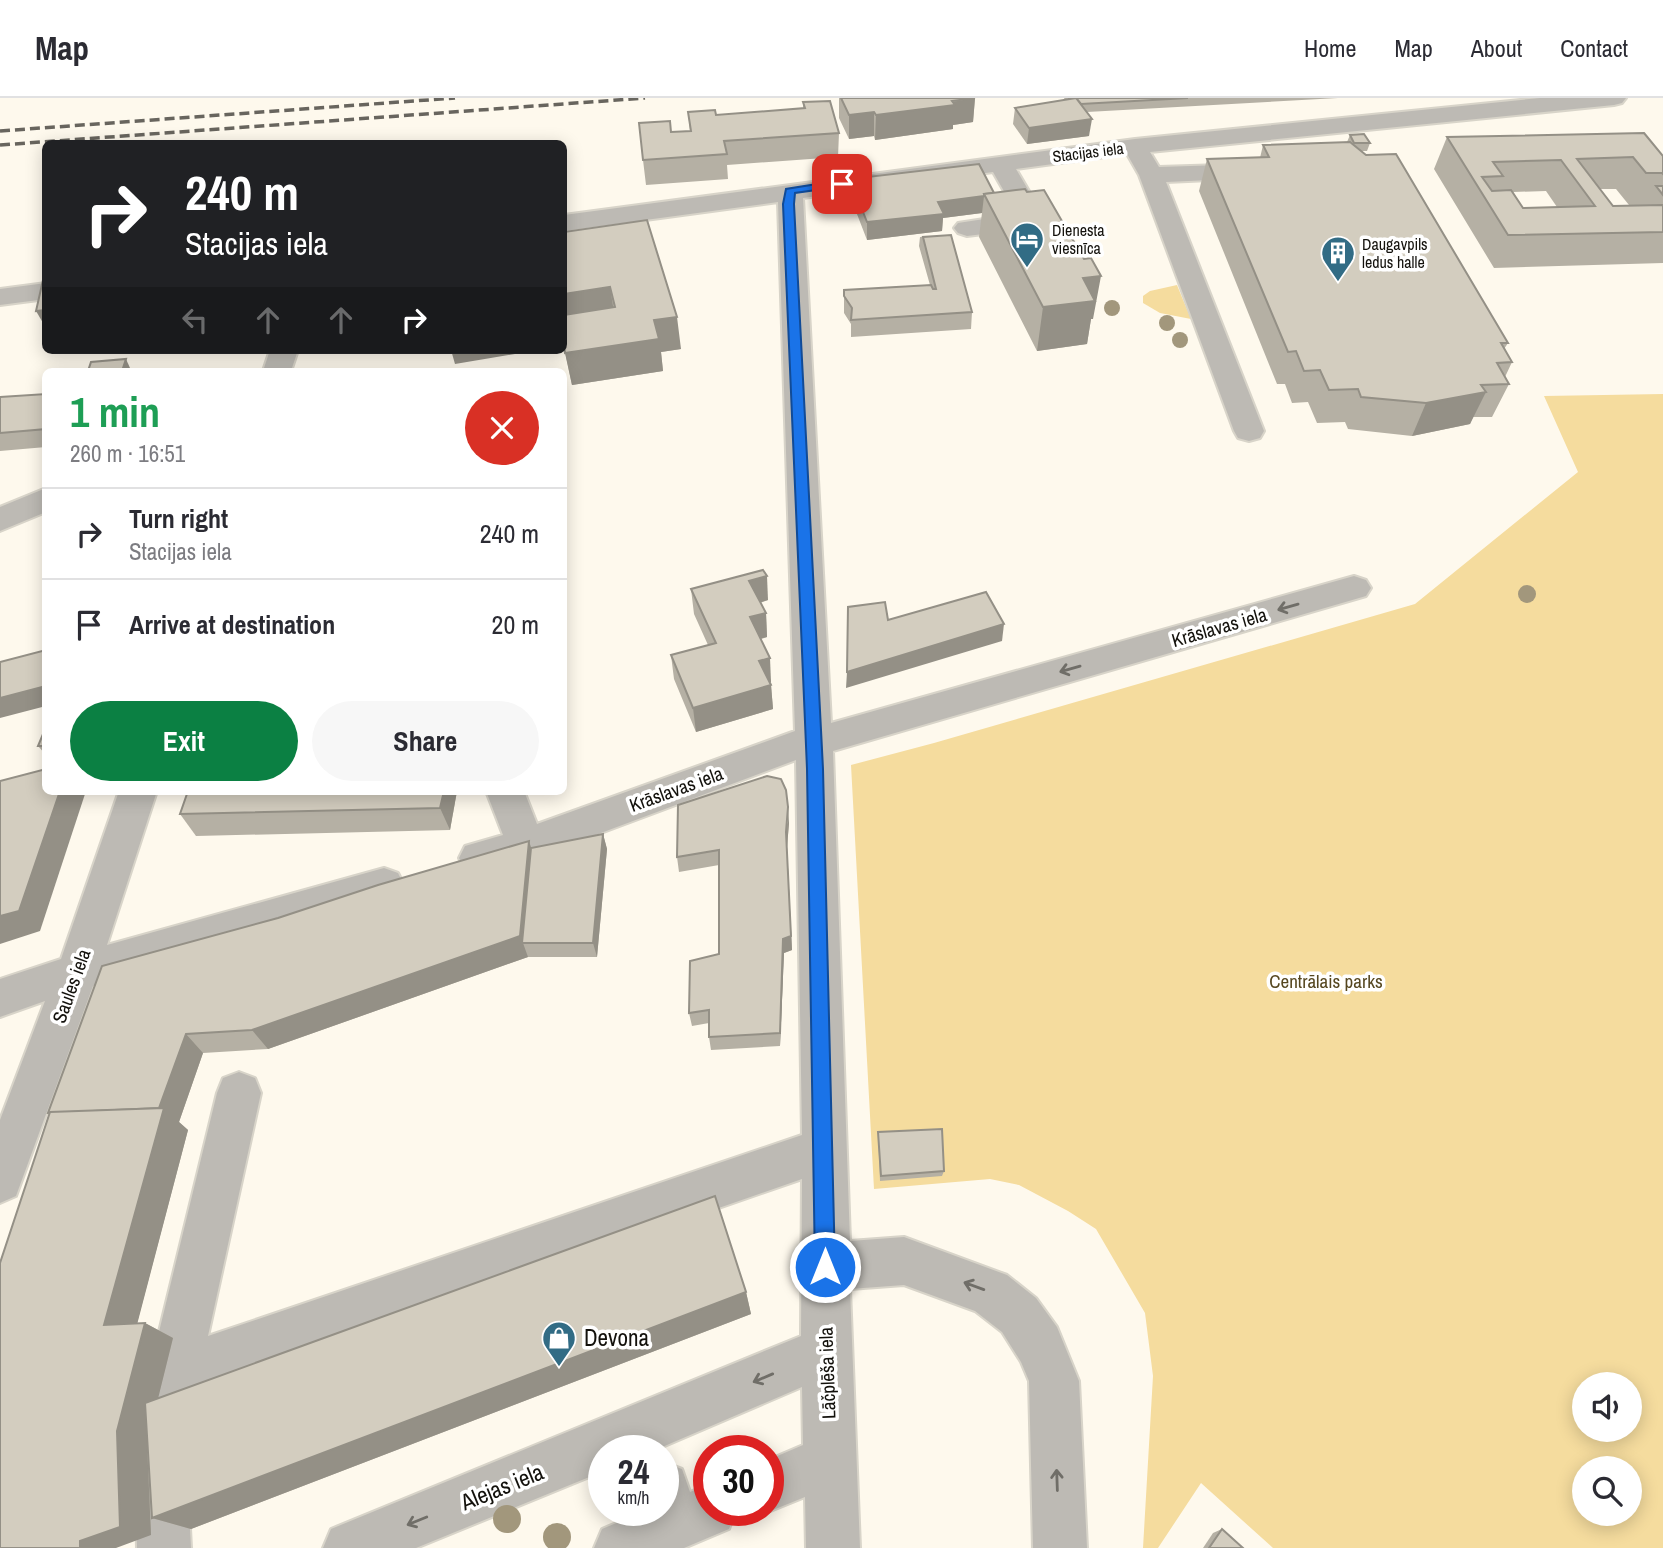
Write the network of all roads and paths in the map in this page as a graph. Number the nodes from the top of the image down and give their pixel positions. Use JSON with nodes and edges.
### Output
{"nodes":[{"id":1,"x":1614,"y":98,"type":"edge"},
{"id":2,"x":1135,"y":146,"type":"junction"},
{"id":3,"x":1000,"y":163,"type":"junction"},
{"id":4,"x":1278,"y":170,"type":"edge"},
{"id":5,"x":1151,"y":176,"type":"junction"},
{"id":6,"x":790,"y":191,"type":"junction"},
{"id":7,"x":567,"y":223,"type":"edge"},
{"id":8,"x":967,"y":228,"type":"dead end"},
{"id":9,"x":42,"y":292,"type":"edge"},
{"id":10,"x":0,"y":297,"type":"edge"},
{"id":11,"x":1248,"y":431,"type":"dead end"},
{"id":12,"x":42,"y":501,"type":"edge"},
{"id":13,"x":0,"y":520,"type":"edge"},
{"id":14,"x":1354,"y":588,"type":"dead end"},
{"id":15,"x":814,"y":742,"type":"junction"},
{"id":16,"x":137,"y":795,"type":"edge"},
{"id":17,"x":507,"y":795,"type":"edge"},
{"id":18,"x":526,"y":845,"type":"junction"},
{"id":19,"x":78,"y":972,"type":"junction"},
{"id":20,"x":0,"y":998,"type":"edge"},
{"id":21,"x":239,"y":1093,"type":"dead end"},
{"id":22,"x":824,"y":1149,"type":"junction"},
{"id":23,"x":0,"y":1180,"type":"edge"},
{"id":24,"x":825,"y":1267,"type":"junction"},
{"id":25,"x":826,"y":1351,"type":"junction"},
{"id":26,"x":174,"y":1373,"type":"junction"},
{"id":27,"x":661,"y":1435,"type":"edge"},
{"id":28,"x":830,"y":1460,"type":"junction"},
{"id":29,"x":588,"y":1462,"type":"edge"},
{"id":30,"x":784,"y":1479,"type":"edge"},
{"id":31,"x":681,"y":1508,"type":"edge"},
{"id":32,"x":164,"y":1548,"type":"edge"},
{"id":33,"x":351,"y":1548,"type":"edge"},
{"id":34,"x":621,"y":1548,"type":"edge"},
{"id":35,"x":833,"y":1548,"type":"edge"},
{"id":36,"x":1060,"y":1548,"type":"edge"}],
"edges":[{"from":1,"to":2,"type":"street","name":"Stacijas iela"},
{"from":2,"to":3,"type":"street","name":"Stacijas iela"},
{"from":2,"to":5,"type":"street"},
{"from":3,"to":6,"type":"street","name":"Stacijas iela"},
{"from":3,"to":8,"type":"street"},
{"from":4,"to":5,"type":"street"},
{"from":5,"to":11,"type":"street"},
{"from":6,"to":7,"type":"street","name":"Stacijas iela"},
{"from":6,"to":15,"type":"street","name":"Lāčplēša iela"},
{"from":9,"to":10,"type":"street"},
{"from":12,"to":13,"type":"street"},
{"from":14,"to":15,"type":"street","name":"Krāslavas iela","one_way":true},
{"from":15,"to":18,"type":"street","name":"Krāslavas iela"},
{"from":15,"to":22,"type":"street","name":"Lāčplēša iela"},
{"from":16,"to":19,"type":"street","name":"Saules iela"},
{"from":17,"to":18,"type":"street"},
{"from":18,"to":19,"type":"street","name":"Krāslavas iela"},
{"from":19,"to":20,"type":"street","name":"Krāslavas iela"},
{"from":19,"to":23,"type":"street","name":"Saules iela"},
{"from":21,"to":26,"type":"street"},
{"from":22,"to":24,"type":"street","name":"Lāčplēša iela"},
{"from":22,"to":26,"type":"street"},
{"from":24,"to":25,"type":"street","name":"Lāčplēša iela"},
{"from":36,"to":24,"type":"street","one_way":true},
{"from":25,"to":27,"type":"street","name":"Alejas iela","one_way":true},
{"from":25,"to":28,"type":"street","name":"Lāčplēša iela"},
{"from":26,"to":32,"type":"street"},
{"from":28,"to":30,"type":"street"},
{"from":28,"to":35,"type":"street","name":"Lāčplēša iela"},
{"from":29,"to":33,"type":"street","name":"Alejas iela","one_way":true},
{"from":31,"to":34,"type":"street"}]}
